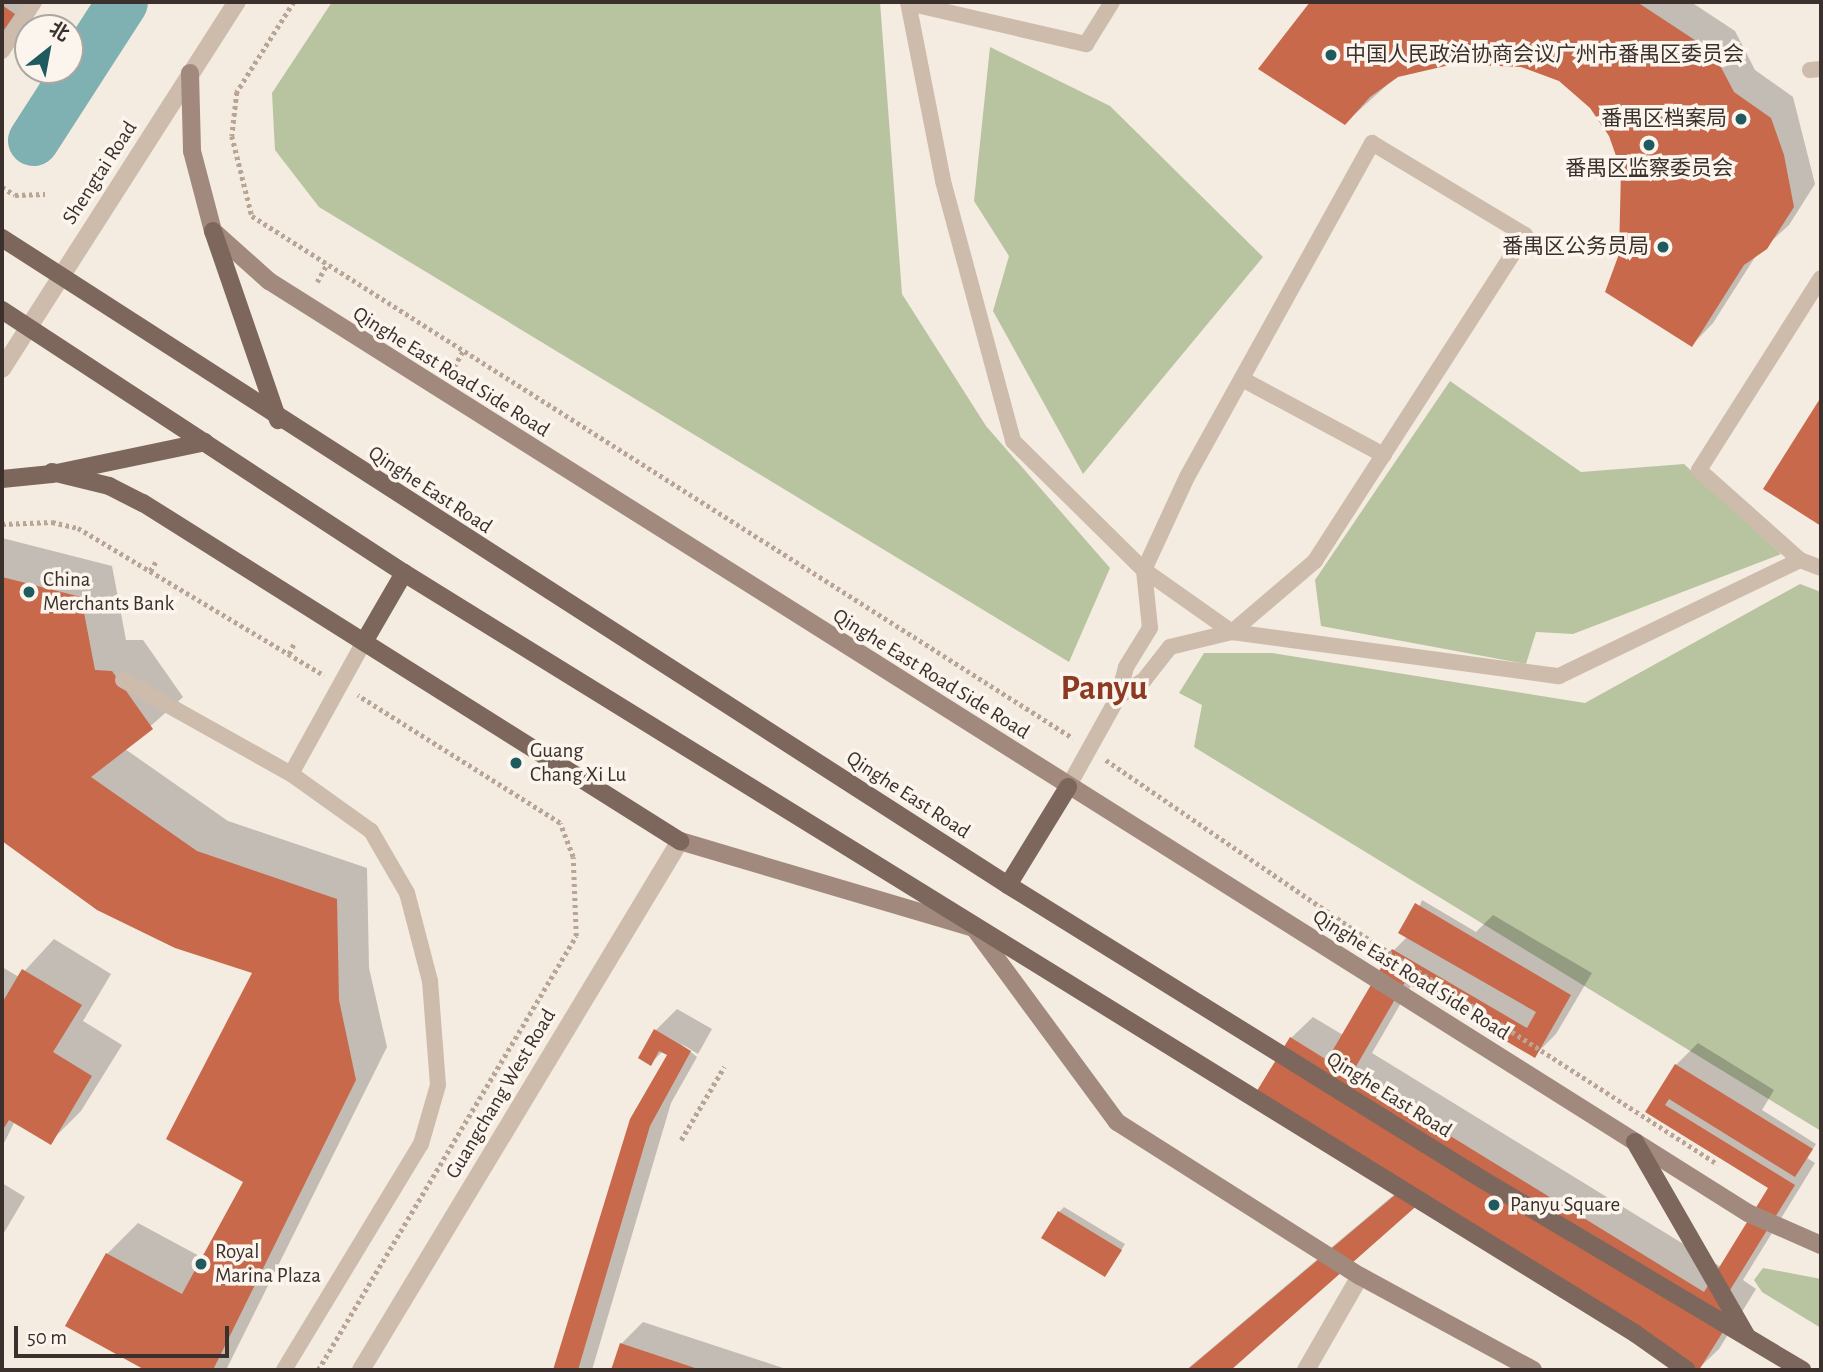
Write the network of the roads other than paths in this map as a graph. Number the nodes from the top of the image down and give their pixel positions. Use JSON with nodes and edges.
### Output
{"nodes":[{"id":1,"x":34,"y":2,"type":"edge"},
{"id":2,"x":237,"y":2,"type":"edge"},
{"id":3,"x":908,"y":2,"type":"edge"},
{"id":4,"x":1112,"y":2,"type":"edge"},
{"id":5,"x":2,"y":51,"type":"edge"},
{"id":6,"x":190,"y":73,"type":"junction"},
{"id":7,"x":213,"y":231,"type":"junction"},
{"id":8,"x":2,"y":238,"type":"edge"},
{"id":9,"x":61,"y":276,"type":"junction"},
{"id":10,"x":1821,"y":278,"type":"edge"},
{"id":11,"x":2,"y":310,"type":"edge"},
{"id":12,"x":29,"y":326,"type":"junction"},
{"id":13,"x":2,"y":369,"type":"edge"},
{"id":14,"x":1242,"y":379,"type":"junction"},
{"id":15,"x":278,"y":420,"type":"junction"},
{"id":16,"x":205,"y":442,"type":"junction"},
{"id":17,"x":1384,"y":455,"type":"junction"},
{"id":18,"x":52,"y":472,"type":"junction"},
{"id":19,"x":2,"y":479,"type":"edge"},
{"id":20,"x":1800,"y":560,"type":"junction"},
{"id":21,"x":1821,"y":568,"type":"edge"},
{"id":22,"x":1144,"y":570,"type":"junction"},
{"id":23,"x":404,"y":573,"type":"junction"},
{"id":24,"x":1232,"y":632,"type":"junction"},
{"id":25,"x":364,"y":642,"type":"junction"},
{"id":26,"x":123,"y":680,"type":"dead end"},
{"id":27,"x":1118,"y":697,"type":"junction"},
{"id":28,"x":290,"y":774,"type":"junction"},
{"id":29,"x":1068,"y":787,"type":"junction"},
{"id":30,"x":680,"y":841,"type":"junction"},
{"id":31,"x":1008,"y":885,"type":"junction"},
{"id":32,"x":974,"y":928,"type":"junction"},
{"id":33,"x":1635,"y":1142,"type":"junction"},
{"id":34,"x":1821,"y":1245,"type":"edge"},
{"id":35,"x":1360,"y":1276,"type":"junction"},
{"id":36,"x":1748,"y":1338,"type":"junction"},
{"id":37,"x":284,"y":1370,"type":"edge"},
{"id":38,"x":361,"y":1370,"type":"edge"},
{"id":39,"x":1306,"y":1370,"type":"edge"},
{"id":40,"x":1533,"y":1370,"type":"edge"},
{"id":41,"x":1687,"y":1370,"type":"edge"},
{"id":42,"x":1802,"y":1370,"type":"edge"}],
"edges":[{"from":1,"to":5,"type":"lane"},
{"from":2,"to":6,"type":"street","name":"Shengtai Road"},
{"from":3,"to":4,"type":"lane"},
{"from":3,"to":22,"type":"lane"},
{"from":6,"to":7,"type":"main road"},
{"from":6,"to":9,"type":"street","name":"Shengtai Road"},
{"from":7,"to":15,"type":"main road"},
{"from":7,"to":29,"type":"main road","name":"Qinghe East Road Side Road"},
{"from":8,"to":9,"type":"main road","name":"Qinghe East Road"},
{"from":9,"to":12,"type":"street","name":"Shengtai Road"},
{"from":9,"to":15,"type":"main road","name":"Qinghe East Road"},
{"from":10,"to":20,"type":"lane"},
{"from":11,"to":12,"type":"main road"},
{"from":12,"to":13,"type":"street","name":"Shengtai Road"},
{"from":12,"to":16,"type":"main road"},
{"from":14,"to":17,"type":"lane"},
{"from":14,"to":17,"type":"lane"},
{"from":14,"to":22,"type":"lane"},
{"from":15,"to":31,"type":"main road","name":"Qinghe East Road"},
{"from":16,"to":18,"type":"main road"},
{"from":16,"to":23,"type":"main road"},
{"from":17,"to":24,"type":"lane"},
{"from":18,"to":19,"type":"main road"},
{"from":18,"to":25,"type":"main road"},
{"from":20,"to":21,"type":"lane"},
{"from":20,"to":24,"type":"lane"},
{"from":22,"to":24,"type":"lane"},
{"from":22,"to":27,"type":"lane"},
{"from":23,"to":25,"type":"main road"},
{"from":23,"to":32,"type":"main road"},
{"from":24,"to":27,"type":"lane"},
{"from":25,"to":28,"type":"lane"},
{"from":25,"to":30,"type":"main road"},
{"from":26,"to":28,"type":"lane"},
{"from":27,"to":29,"type":"lane"},
{"from":28,"to":37,"type":"lane"},
{"from":29,"to":31,"type":"main road"},
{"from":29,"to":33,"type":"main road","name":"Qinghe East Road Side Road"},
{"from":30,"to":32,"type":"main road"},
{"from":30,"to":38,"type":"street","name":"Guangchang West Road"},
{"from":31,"to":36,"type":"main road","name":"Qinghe East Road"},
{"from":32,"to":35,"type":"main road"},
{"from":32,"to":41,"type":"main road"},
{"from":33,"to":34,"type":"main road","name":"Qinghe East Road Side Road"},
{"from":33,"to":36,"type":"main road"},
{"from":35,"to":39,"type":"street"},
{"from":35,"to":40,"type":"main road"},
{"from":36,"to":42,"type":"main road","name":"Qinghe East Road"}]}
